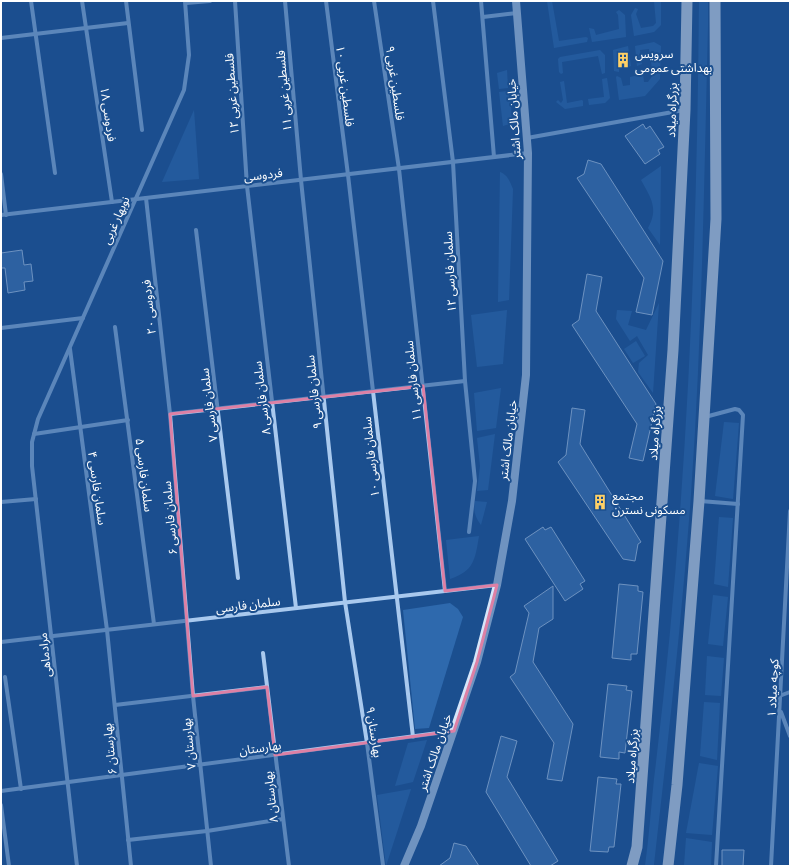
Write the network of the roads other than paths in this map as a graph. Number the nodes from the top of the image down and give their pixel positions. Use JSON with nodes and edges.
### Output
{"nodes":[{"id":1,"x":31,"y":1,"type":"edge"},
{"id":2,"x":82,"y":1,"type":"edge"},
{"id":3,"x":126,"y":1,"type":"edge"},
{"id":4,"x":210,"y":1,"type":"edge"},
{"id":5,"x":235,"y":1,"type":"edge"},
{"id":6,"x":285,"y":1,"type":"edge"},
{"id":7,"x":326,"y":1,"type":"edge"},
{"id":8,"x":374,"y":1,"type":"edge"},
{"id":9,"x":432,"y":1,"type":"edge"},
{"id":10,"x":481,"y":1,"type":"edge"},
{"id":11,"x":516,"y":1,"type":"edge"},
{"id":12,"x":687,"y":1,"type":"edge"},
{"id":13,"x":715,"y":1,"type":"edge"},
{"id":14,"x":185,"y":2,"type":"edge"},
{"id":15,"x":517,"y":13,"type":"junction"},
{"id":16,"x":483,"y":17,"type":"junction"},
{"id":17,"x":128,"y":23,"type":"junction"},
{"id":18,"x":86,"y":28,"type":"junction"},
{"id":19,"x":36,"y":34,"type":"junction"},
{"id":20,"x":1,"y":38,"type":"edge"},
{"id":21,"x":685,"y":110,"type":"junction"},
{"id":22,"x":142,"y":130,"type":"dead end"},
{"id":23,"x":527,"y":138,"type":"junction"},
{"id":24,"x":528,"y":153,"type":"junction"},
{"id":25,"x":494,"y":157,"type":"junction"},
{"id":26,"x":453,"y":162,"type":"junction"},
{"id":27,"x":399,"y":168,"type":"junction"},
{"id":28,"x":55,"y":173,"type":"dead end"},
{"id":29,"x":1,"y":174,"type":"edge"},
{"id":30,"x":348,"y":174,"type":"junction"},
{"id":31,"x":301,"y":180,"type":"junction"},
{"id":32,"x":247,"y":186,"type":"junction"},
{"id":33,"x":146,"y":198,"type":"junction"},
{"id":34,"x":136,"y":200,"type":"junction"},
{"id":35,"x":112,"y":202,"type":"junction"},
{"id":36,"x":6,"y":215,"type":"junction"},
{"id":37,"x":1,"y":216,"type":"edge"},
{"id":38,"x":196,"y":230,"type":"dead end"},
{"id":39,"x":83,"y":318,"type":"junction"},
{"id":40,"x":115,"y":327,"type":"dead end"},
{"id":41,"x":1,"y":328,"type":"edge"},
{"id":42,"x":70,"y":349,"type":"junction"},
{"id":43,"x":465,"y":381,"type":"junction"},
{"id":44,"x":423,"y":386,"type":"junction"},
{"id":45,"x":372,"y":392,"type":"junction"},
{"id":46,"x":323,"y":397,"type":"junction"},
{"id":47,"x":271,"y":403,"type":"junction"},
{"id":48,"x":219,"y":408,"type":"junction"},
{"id":49,"x":170,"y":414,"type":"junction"},
{"id":50,"x":704,"y":418,"type":"junction"},
{"id":51,"x":128,"y":420,"type":"junction"},
{"id":52,"x":80,"y":427,"type":"junction"},
{"id":53,"x":34,"y":434,"type":"junction"},
{"id":54,"x":32,"y":442,"type":"joint"},
{"id":55,"x":36,"y":499,"type":"junction"},
{"id":56,"x":699,"y":501,"type":"junction"},
{"id":57,"x":1,"y":502,"type":"edge"},
{"id":58,"x":738,"y":504,"type":"junction"},
{"id":59,"x":790,"y":511,"type":"edge"},
{"id":60,"x":790,"y":522,"type":"edge"},
{"id":61,"x":469,"y":532,"type":"dead end"},
{"id":62,"x":238,"y":578,"type":"dead end"},
{"id":63,"x":497,"y":585,"type":"junction"},
{"id":64,"x":445,"y":591,"type":"junction"},
{"id":65,"x":396,"y":597,"type":"junction"},
{"id":66,"x":344,"y":602,"type":"junction"},
{"id":67,"x":296,"y":608,"type":"junction"},
{"id":68,"x":187,"y":620,"type":"junction"},
{"id":69,"x":154,"y":624,"type":"junction"},
{"id":70,"x":107,"y":630,"type":"junction"},
{"id":71,"x":52,"y":636,"type":"junction"},
{"id":72,"x":1,"y":642,"type":"edge"},
{"id":73,"x":263,"y":654,"type":"dead end"},
{"id":74,"x":5,"y":677,"type":"dead end"},
{"id":75,"x":267,"y":687,"type":"junction"},
{"id":76,"x":790,"y":692,"type":"edge"},
{"id":77,"x":782,"y":695,"type":"junction"},
{"id":78,"x":193,"y":696,"type":"junction"},
{"id":79,"x":115,"y":705,"type":"junction"},
{"id":80,"x":780,"y":711,"type":"junction"},
{"id":81,"x":454,"y":731,"type":"junction"},
{"id":82,"x":790,"y":736,"type":"edge"},
{"id":83,"x":413,"y":737,"type":"junction"},
{"id":84,"x":367,"y":743,"type":"junction"},
{"id":85,"x":275,"y":755,"type":"junction"},
{"id":86,"x":200,"y":765,"type":"junction"},
{"id":87,"x":122,"y":775,"type":"junction"},
{"id":88,"x":69,"y":782,"type":"junction"},
{"id":89,"x":21,"y":789,"type":"junction"},
{"id":90,"x":1,"y":791,"type":"edge"},
{"id":91,"x":1,"y":806,"type":"edge"},
{"id":92,"x":283,"y":819,"type":"junction"},
{"id":93,"x":206,"y":832,"type":"junction"},
{"id":94,"x":128,"y":840,"type":"junction"},
{"id":95,"x":383,"y":865,"type":"edge"},
{"id":96,"x":9,"y":866,"type":"edge"},
{"id":97,"x":78,"y":866,"type":"edge"},
{"id":98,"x":131,"y":866,"type":"edge"},
{"id":99,"x":211,"y":866,"type":"edge"},
{"id":100,"x":289,"y":866,"type":"edge"},
{"id":101,"x":404,"y":866,"type":"edge"},
{"id":102,"x":632,"y":866,"type":"edge"},
{"id":103,"x":668,"y":866,"type":"edge"},
{"id":104,"x":716,"y":866,"type":"edge"},
{"id":105,"x":771,"y":866,"type":"edge"}],
"edges":[{"from":1,"to":19,"type":"street"},
{"from":2,"to":18,"type":"street","name":"فردوسی ۱۸"},
{"from":3,"to":17,"type":"street"},
{"from":4,"to":14,"type":"street"},
{"from":5,"to":32,"type":"street","name":"فلسطین غربی ۱۲"},
{"from":6,"to":31,"type":"street","name":"فلسطین غربی ۱۱"},
{"from":7,"to":30,"type":"street","name":"فلسطین غربی ۱۰"},
{"from":8,"to":27,"type":"street","name":"فلسطین غربی ۹"},
{"from":9,"to":26,"type":"street","name":"سلمان فارسی ۱۲"},
{"from":10,"to":16,"type":"street"},
{"from":11,"to":15,"type":"main road","name":"خیابان مالک اشتر"},
{"from":12,"to":21,"type":"highway","name":"بزرگراه میلاد"},
{"from":13,"to":50,"type":"highway"},
{"from":14,"to":34,"type":"street","name":"نوبهار غربی"},
{"from":15,"to":16,"type":"street"},
{"from":15,"to":23,"type":"main road","name":"خیابان مالک اشتر"},
{"from":16,"to":25,"type":"street"},
{"from":17,"to":18,"type":"street"},
{"from":17,"to":22,"type":"street"},
{"from":18,"to":19,"type":"street"},
{"from":18,"to":35,"type":"street","name":"فردوسی ۱۸"},
{"from":19,"to":20,"type":"street"},
{"from":19,"to":28,"type":"street"},
{"from":21,"to":23,"type":"street"},
{"from":21,"to":102,"type":"highway","name":"بزرگراه میلاد"},
{"from":23,"to":24,"type":"main road","name":"خیابان مالک اشتر"},
{"from":24,"to":25,"type":"street","name":"فردوسی"},
{"from":24,"to":63,"type":"main road","name":"خیابان مالک اشتر"},
{"from":25,"to":26,"type":"street","name":"فردوسی"},
{"from":26,"to":27,"type":"street","name":"فردوسی"},
{"from":26,"to":43,"type":"street","name":"سلمان فارسی ۱۲"},
{"from":27,"to":30,"type":"street","name":"فردوسی"},
{"from":27,"to":44,"type":"street","name":"سلمان فارسی ۱۱"},
{"from":29,"to":36,"type":"street"},
{"from":30,"to":31,"type":"street","name":"فردوسی"},
{"from":30,"to":45,"type":"street","name":"سلمان فارسی ۱۰"},
{"from":31,"to":32,"type":"street","name":"فردوسی"},
{"from":31,"to":46,"type":"street","name":"سلمان فارسی ۹"},
{"from":32,"to":33,"type":"street","name":"فردوسی"},
{"from":32,"to":47,"type":"street","name":"سلمان فارسی ۸"},
{"from":33,"to":34,"type":"street","name":"فردوسی"},
{"from":33,"to":49,"type":"street","name":"فردوسی ۲۰"},
{"from":34,"to":35,"type":"street","name":"فردوسی"},
{"from":34,"to":39,"type":"street","name":"نوبهار غربی"},
{"from":35,"to":36,"type":"street","name":"فردوسی"},
{"from":36,"to":37,"type":"street","name":"فردوسی"},
{"from":38,"to":48,"type":"street","name":"سلمان فارسی ۷"},
{"from":39,"to":41,"type":"street"},
{"from":39,"to":42,"type":"street","name":"نوبهار غربی"},
{"from":40,"to":51,"type":"street","name":"سلمان فارسی ۵"},
{"from":42,"to":52,"type":"street","name":"سلمان فارسی ۴"},
{"from":42,"to":53,"type":"street","name":"نوبهار غربی"},
{"from":43,"to":44,"type":"street"},
{"from":43,"to":61,"type":"street","name":"سلمان فارسی ۱۲"},
{"from":44,"to":45,"type":"street"},
{"from":44,"to":64,"type":"street","name":"سلمان فارسی ۱۱"},
{"from":45,"to":46,"type":"street"},
{"from":45,"to":65,"type":"street","name":"سلمان فارسی ۱۰"},
{"from":46,"to":47,"type":"street"},
{"from":46,"to":66,"type":"street","name":"سلمان فارسی ۹"},
{"from":47,"to":48,"type":"street"},
{"from":47,"to":67,"type":"street","name":"سلمان فارسی ۸"},
{"from":48,"to":49,"type":"street"},
{"from":48,"to":62,"type":"street","name":"سلمان فارسی ۷"},
{"from":49,"to":68,"type":"street","name":"سلمان فارسی ۶"},
{"from":50,"to":56,"type":"highway"},
{"from":50,"to":58,"type":"street"},
{"from":51,"to":52,"type":"street"},
{"from":51,"to":69,"type":"street","name":"سلمان فارسی ۵"},
{"from":52,"to":53,"type":"street"},
{"from":52,"to":70,"type":"street","name":"سلمان فارسی ۴"},
{"from":53,"to":54,"type":"street","name":"نوبهار غربی"},
{"from":54,"to":55,"type":"street","name":"مرادماهی"},
{"from":55,"to":57,"type":"street"},
{"from":55,"to":71,"type":"street","name":"مرادماهی"},
{"from":56,"to":58,"type":"street"},
{"from":56,"to":103,"type":"highway"},
{"from":58,"to":104,"type":"street"},
{"from":59,"to":60,"type":"street","name":"کوچه میلاد ۱"},
{"from":60,"to":77,"type":"street","name":"کوچه میلاد ۱"},
{"from":63,"to":64,"type":"street","name":"سلمان فارسی"},
{"from":63,"to":81,"type":"main road","name":"خیابان مالک اشتر"},
{"from":64,"to":65,"type":"street","name":"سلمان فارسی"},
{"from":65,"to":66,"type":"street","name":"سلمان فارسی"},
{"from":65,"to":83,"type":"street","name":"سلمان فارسی ۱۰"},
{"from":66,"to":67,"type":"street","name":"سلمان فارسی"},
{"from":66,"to":84,"type":"street","name":"بهارستان ۹"},
{"from":67,"to":68,"type":"street","name":"سلمان فارسی"},
{"from":68,"to":69,"type":"street","name":"سلمان فارسی"},
{"from":68,"to":78,"type":"street","name":"بهارستان ۷"},
{"from":69,"to":70,"type":"street","name":"سلمان فارسی"},
{"from":70,"to":71,"type":"street","name":"سلمان فارسی"},
{"from":70,"to":79,"type":"street","name":"بهارستان ۶"},
{"from":71,"to":72,"type":"street","name":"سلمان فارسی"},
{"from":71,"to":88,"type":"street","name":"مرادماهی"},
{"from":73,"to":75,"type":"street","name":"بهارستان ۸"},
{"from":74,"to":89,"type":"street"},
{"from":75,"to":78,"type":"street"},
{"from":75,"to":85,"type":"street","name":"بهارستان ۸"},
{"from":76,"to":77,"type":"street"},
{"from":77,"to":80,"type":"street","name":"کوچه میلاد ۱"},
{"from":78,"to":79,"type":"street"},
{"from":78,"to":86,"type":"street","name":"بهارستان ۷"},
{"from":79,"to":87,"type":"street","name":"بهارستان ۶"},
{"from":80,"to":82,"type":"street"},
{"from":80,"to":105,"type":"street","name":"کوچه میلاد ۱"},
{"from":81,"to":83,"type":"street","name":"بهارستان"},
{"from":81,"to":101,"type":"main road","name":"خیابان مالک اشتر"},
{"from":83,"to":84,"type":"street","name":"بهارستان"},
{"from":84,"to":85,"type":"street","name":"بهارستان"},
{"from":84,"to":95,"type":"street","name":"بهارستان ۹"},
{"from":85,"to":86,"type":"street","name":"بهارستان"},
{"from":85,"to":92,"type":"street","name":"بهارستان ۸"},
{"from":86,"to":87,"type":"street","name":"بهارستان"},
{"from":86,"to":93,"type":"street","name":"بهارستان ۷"},
{"from":87,"to":88,"type":"street","name":"بهارستان"},
{"from":87,"to":94,"type":"street","name":"بهارستان ۶"},
{"from":88,"to":89,"type":"street","name":"بهارستان"},
{"from":88,"to":97,"type":"street","name":"مرادماهی"},
{"from":89,"to":90,"type":"street","name":"بهارستان"},
{"from":91,"to":96,"type":"street"},
{"from":92,"to":93,"type":"street"},
{"from":92,"to":100,"type":"street","name":"بهارستان ۸"},
{"from":93,"to":94,"type":"street"},
{"from":93,"to":99,"type":"street","name":"بهارستان ۷"},
{"from":94,"to":98,"type":"street","name":"بهارستان ۶"}]}
